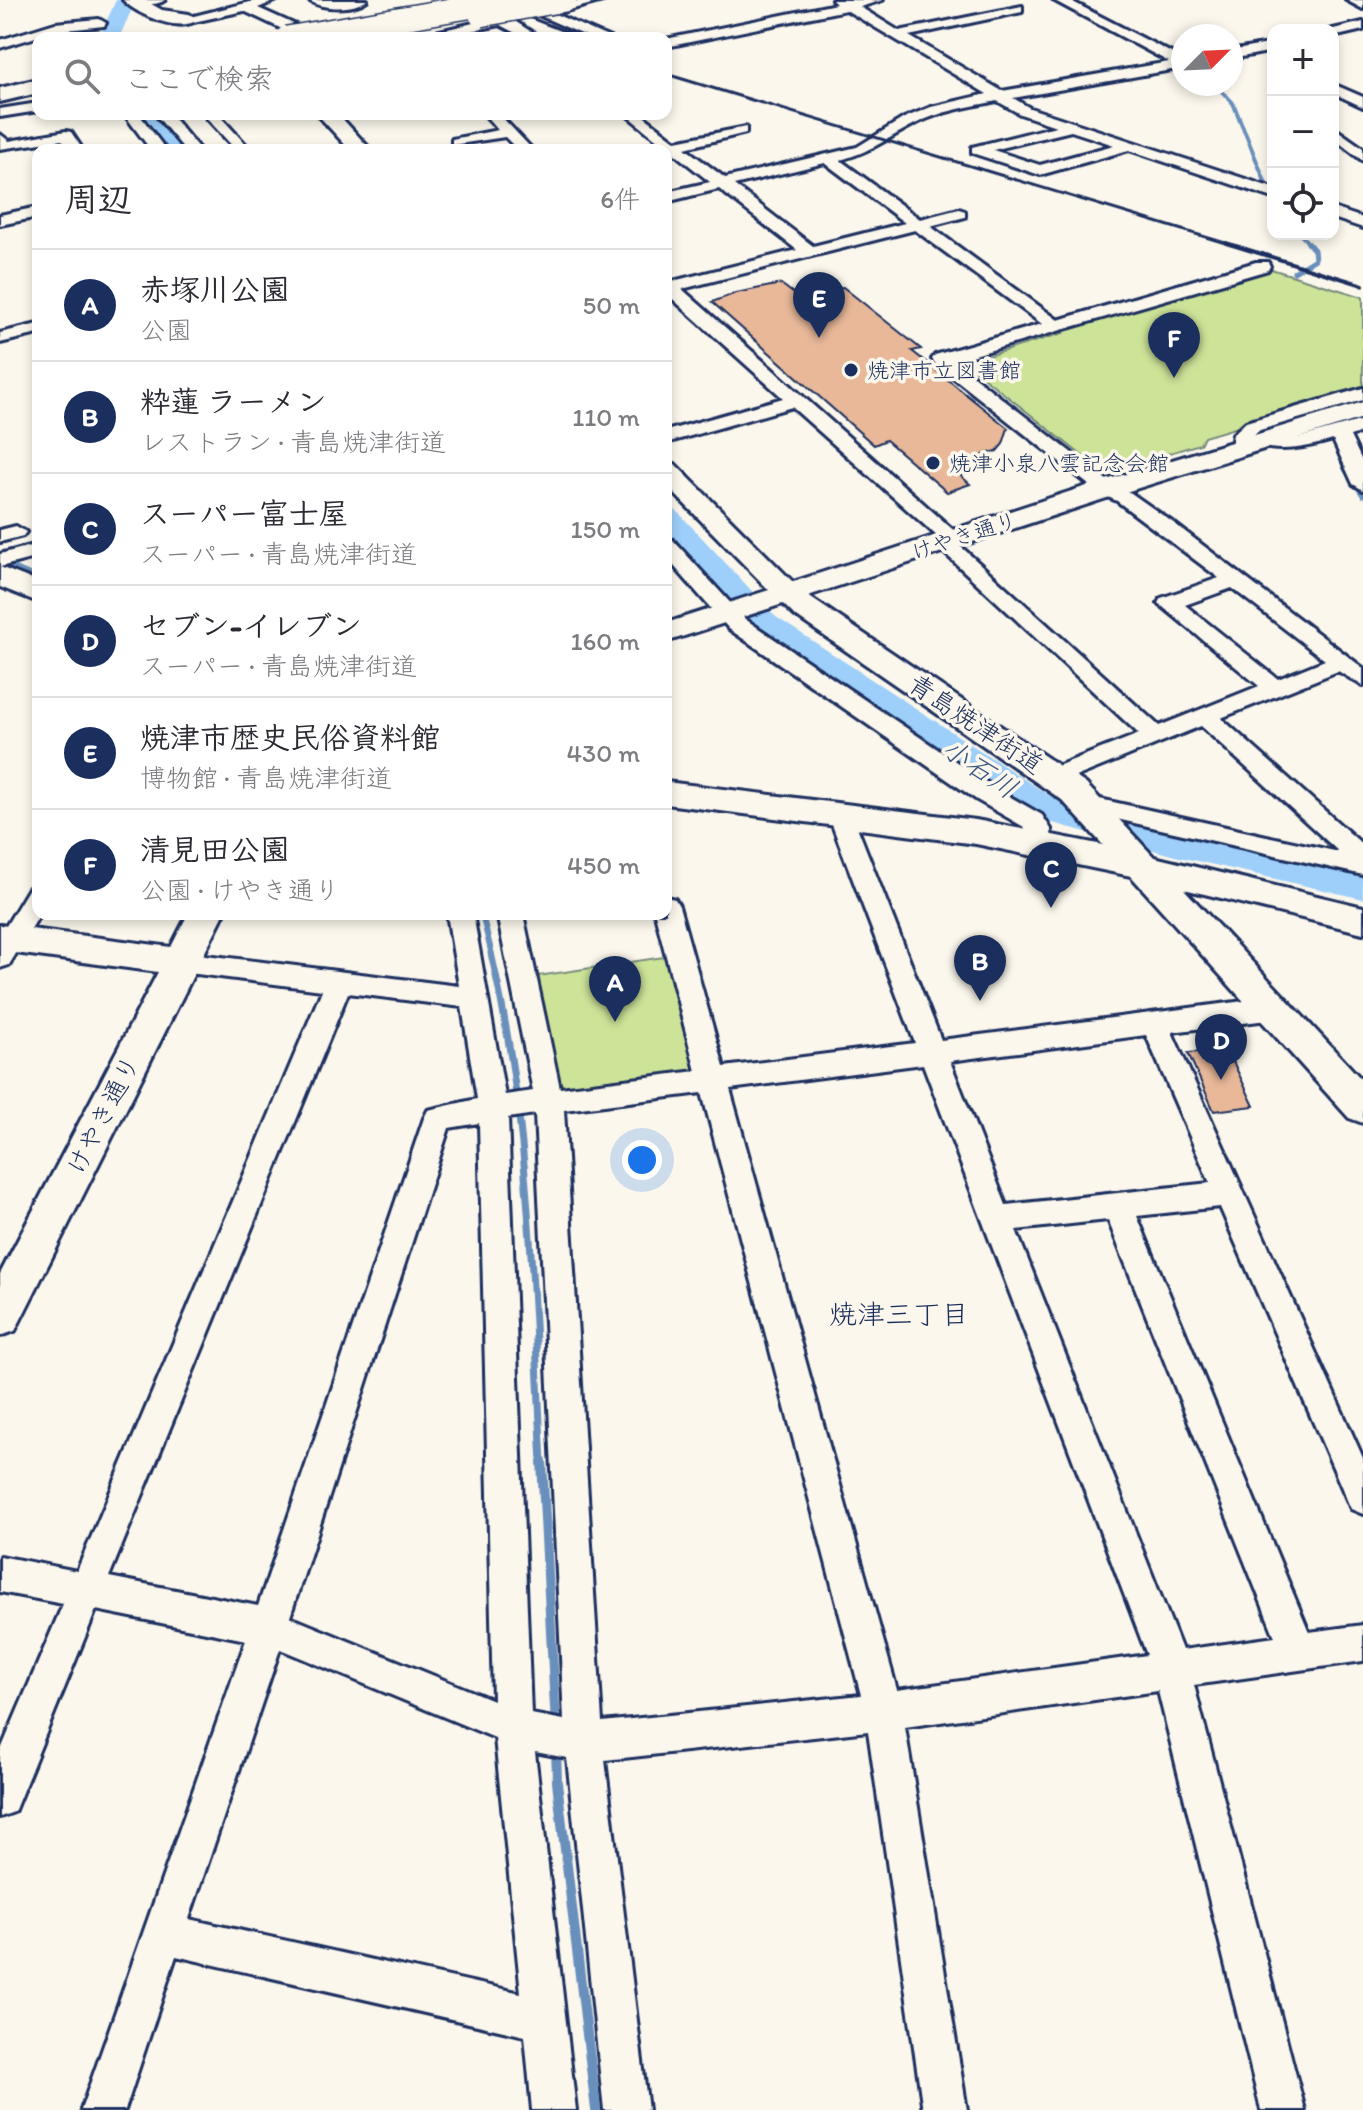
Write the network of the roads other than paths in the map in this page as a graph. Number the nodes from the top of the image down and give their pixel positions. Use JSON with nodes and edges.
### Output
{"nodes":[{"id":1,"x":133,"y":0,"type":"edge"},
{"id":2,"x":159,"y":0,"type":"edge"},
{"id":3,"x":178,"y":0,"type":"edge"},
{"id":4,"x":271,"y":0,"type":"edge"},
{"id":5,"x":314,"y":0,"type":"edge"},
{"id":6,"x":361,"y":0,"type":"edge"},
{"id":7,"x":509,"y":0,"type":"edge"},
{"id":8,"x":565,"y":0,"type":"edge"},
{"id":9,"x":585,"y":0,"type":"edge"},
{"id":10,"x":600,"y":0,"type":"edge"},
{"id":11,"x":877,"y":0,"type":"edge"},
{"id":12,"x":1059,"y":0,"type":"edge"},
{"id":13,"x":456,"y":2,"type":"edge"},
{"id":14,"x":843,"y":3,"type":"edge"},
{"id":15,"x":760,"y":5,"type":"dead end"},
{"id":16,"x":212,"y":6,"type":"edge"},
{"id":17,"x":106,"y":7,"type":"dead end"},
{"id":18,"x":538,"y":7,"type":"edge"},
{"id":19,"x":247,"y":8,"type":"junction"},
{"id":20,"x":1017,"y":9,"type":"dead end"},
{"id":21,"x":189,"y":19,"type":"junction"},
{"id":22,"x":784,"y":20,"type":"junction"},
{"id":23,"x":498,"y":22,"type":"junction"},
{"id":24,"x":99,"y":23,"type":"junction"},
{"id":25,"x":0,"y":26,"type":"edge"},
{"id":26,"x":1363,"y":26,"type":"edge"},
{"id":27,"x":40,"y":32,"type":"edge"},
{"id":28,"x":95,"y":32,"type":"edge"},
{"id":29,"x":206,"y":32,"type":"edge"},
{"id":30,"x":288,"y":32,"type":"edge"},
{"id":31,"x":314,"y":32,"type":"edge"},
{"id":32,"x":319,"y":32,"type":"edge"},
{"id":33,"x":367,"y":32,"type":"edge"},
{"id":34,"x":392,"y":32,"type":"edge"},
{"id":35,"x":425,"y":32,"type":"edge"},
{"id":36,"x":447,"y":32,"type":"edge"},
{"id":37,"x":526,"y":32,"type":"edge"},
{"id":38,"x":590,"y":32,"type":"edge"},
{"id":39,"x":1339,"y":32,"type":"edge"},
{"id":40,"x":32,"y":35,"type":"edge"},
{"id":41,"x":897,"y":35,"type":"junction"},
{"id":42,"x":22,"y":38,"type":"junction"},
{"id":43,"x":672,"y":42,"type":"edge"},
{"id":44,"x":0,"y":44,"type":"edge"},
{"id":45,"x":1266,"y":48,"type":"edge"},
{"id":46,"x":1243,"y":53,"type":"edge"},
{"id":47,"x":1171,"y":60,"type":"edge"},
{"id":48,"x":1171,"y":67,"type":"edge"},
{"id":49,"x":1339,"y":92,"type":"edge"},
{"id":50,"x":32,"y":96,"type":"edge"},
{"id":51,"x":999,"y":96,"type":"junction"},
{"id":52,"x":0,"y":102,"type":"edge"},
{"id":53,"x":1358,"y":106,"type":"edge"},
{"id":54,"x":136,"y":120,"type":"edge"},
{"id":55,"x":167,"y":120,"type":"edge"},
{"id":56,"x":216,"y":120,"type":"edge"},
{"id":57,"x":333,"y":120,"type":"edge"},
{"id":58,"x":497,"y":120,"type":"edge"},
{"id":59,"x":640,"y":120,"type":"edge"},
{"id":60,"x":1069,"y":127,"type":"junction"},
{"id":61,"x":741,"y":130,"type":"dead end"},
{"id":62,"x":508,"y":132,"type":"junction"},
{"id":63,"x":1339,"y":136,"type":"edge"},
{"id":64,"x":0,"y":138,"type":"edge"},
{"id":65,"x":457,"y":142,"type":"dead end"},
{"id":66,"x":72,"y":144,"type":"edge"},
{"id":67,"x":154,"y":144,"type":"edge"},
{"id":68,"x":188,"y":144,"type":"edge"},
{"id":69,"x":238,"y":144,"type":"edge"},
{"id":70,"x":355,"y":144,"type":"edge"},
{"id":71,"x":520,"y":144,"type":"edge"},
{"id":72,"x":670,"y":144,"type":"edge"},
{"id":73,"x":673,"y":146,"type":"joint"},
{"id":74,"x":1129,"y":146,"type":"junction"},
{"id":75,"x":1363,"y":156,"type":"edge"},
{"id":76,"x":829,"y":159,"type":"junction"},
{"id":77,"x":722,"y":183,"type":"junction"},
{"id":78,"x":1267,"y":191,"type":"edge"},
{"id":79,"x":672,"y":196,"type":"edge"},
{"id":80,"x":32,"y":213,"type":"edge"},
{"id":81,"x":959,"y":214,"type":"dead end"},
{"id":82,"x":1339,"y":215,"type":"edge"},
{"id":83,"x":0,"y":220,"type":"edge"},
{"id":84,"x":1363,"y":223,"type":"edge"},
{"id":85,"x":915,"y":224,"type":"junction"},
{"id":86,"x":809,"y":251,"type":"junction"},
{"id":87,"x":1262,"y":266,"type":"dead end"},
{"id":88,"x":672,"y":285,"type":"edge"},
{"id":89,"x":672,"y":290,"type":"edge"},
{"id":90,"x":0,"y":323,"type":"edge"},
{"id":91,"x":1055,"y":326,"type":"junction"},
{"id":92,"x":32,"y":331,"type":"edge"},
{"id":93,"x":19,"y":334,"type":"junction"},
{"id":94,"x":0,"y":338,"type":"edge"},
{"id":95,"x":1363,"y":394,"type":"edge"},
{"id":96,"x":795,"y":400,"type":"junction"},
{"id":97,"x":1363,"y":410,"type":"edge"},
{"id":98,"x":1363,"y":426,"type":"edge"},
{"id":99,"x":1339,"y":433,"type":"junction"},
{"id":100,"x":672,"y":435,"type":"edge"},
{"id":101,"x":1252,"y":444,"type":"junction"},
{"id":102,"x":672,"y":477,"type":"edge"},
{"id":103,"x":1363,"y":484,"type":"edge"},
{"id":104,"x":1106,"y":489,"type":"junction"},
{"id":105,"x":948,"y":541,"type":"junction"},
{"id":106,"x":672,"y":550,"type":"edge"},
{"id":107,"x":32,"y":552,"type":"edge"},
{"id":108,"x":0,"y":561,"type":"edge"},
{"id":109,"x":0,"y":576,"type":"edge"},
{"id":110,"x":1233,"y":580,"type":"junction"},
{"id":111,"x":32,"y":590,"type":"edge"},
{"id":112,"x":774,"y":598,"type":"junction"},
{"id":113,"x":730,"y":612,"type":"junction"},
{"id":114,"x":672,"y":631,"type":"edge"},
{"id":115,"x":1341,"y":662,"type":"junction"},
{"id":116,"x":1363,"y":679,"type":"edge"},
{"id":117,"x":1277,"y":689,"type":"junction"},
{"id":118,"x":1206,"y":718,"type":"junction"},
{"id":119,"x":1156,"y":736,"type":"junction"},
{"id":120,"x":1055,"y":776,"type":"junction"},
{"id":121,"x":672,"y":794,"type":"edge"},
{"id":122,"x":1086,"y":804,"type":"junction"},
{"id":123,"x":840,"y":814,"type":"junction"},
{"id":124,"x":1040,"y":845,"type":"junction"},
{"id":125,"x":1136,"y":856,"type":"junction"},
{"id":126,"x":1363,"y":859,"type":"edge"},
{"id":127,"x":1363,"y":866,"type":"edge"},
{"id":128,"x":32,"y":904,"type":"edge"},
{"id":129,"x":203,"y":920,"type":"edge"},
{"id":130,"x":461,"y":920,"type":"edge"},
{"id":131,"x":511,"y":920,"type":"edge"},
{"id":132,"x":670,"y":920,"type":"edge"},
{"id":133,"x":1363,"y":920,"type":"edge"},
{"id":134,"x":4,"y":945,"type":"edge"},
{"id":135,"x":181,"y":962,"type":"junction"},
{"id":136,"x":339,"y":982,"type":"junction"},
{"id":137,"x":473,"y":998,"type":"junction"},
{"id":138,"x":1275,"y":1008,"type":"junction"},
{"id":139,"x":1155,"y":1024,"type":"junction"},
{"id":140,"x":933,"y":1053,"type":"junction"},
{"id":141,"x":713,"y":1080,"type":"junction"},
{"id":142,"x":541,"y":1102,"type":"junction"},
{"id":143,"x":1363,"y":1107,"type":"edge"},
{"id":144,"x":497,"y":1108,"type":"junction"},
{"id":145,"x":1230,"y":1193,"type":"junction"},
{"id":146,"x":1117,"y":1205,"type":"junction"},
{"id":147,"x":998,"y":1219,"type":"junction"},
{"id":148,"x":0,"y":1317,"type":"edge"},
{"id":149,"x":1363,"y":1497,"type":"edge"},
{"id":150,"x":0,"y":1574,"type":"edge"},
{"id":151,"x":85,"y":1592,"type":"junction"},
{"id":152,"x":269,"y":1626,"type":"junction"},
{"id":153,"x":1363,"y":1643,"type":"edge"},
{"id":154,"x":1299,"y":1652,"type":"junction"},
{"id":155,"x":1171,"y":1669,"type":"junction"},
{"id":156,"x":884,"y":1711,"type":"junction"},
{"id":157,"x":519,"y":1728,"type":"junction"},
{"id":158,"x":577,"y":1743,"type":"junction"},
{"id":159,"x":0,"y":1798,"type":"edge"},
{"id":160,"x":163,"y":1933,"type":"junction"},
{"id":161,"x":546,"y":2020,"type":"junction"},
{"id":162,"x":103,"y":2110,"type":"edge"},
{"id":163,"x":554,"y":2110,"type":"edge"},
{"id":164,"x":626,"y":2110,"type":"edge"},
{"id":165,"x":945,"y":2110,"type":"edge"},
{"id":166,"x":1283,"y":2110,"type":"edge"}],
"edges":[{"from":1,"to":2,"type":"street"},
{"from":1,"to":21,"type":"street"},
{"from":3,"to":21,"type":"street"},
{"from":4,"to":19,"type":"street"},
{"from":5,"to":6,"type":"street"},
{"from":7,"to":18,"type":"street"},
{"from":7,"to":32,"type":"highway","bridge":true},
{"from":8,"to":34,"type":"highway","bridge":true},
{"from":9,"to":35,"type":"highway","bridge":true},
{"from":10,"to":18,"type":"street"},
{"from":11,"to":14,"type":"street"},
{"from":12,"to":47,"type":"street"},
{"from":13,"to":23,"type":"street"},
{"from":13,"to":31,"type":"street"},
{"from":14,"to":22,"type":"street"},
{"from":14,"to":41,"type":"street"},
{"from":15,"to":22,"type":"street"},
{"from":16,"to":19,"type":"street"},
{"from":16,"to":21,"type":"street"},
{"from":17,"to":24,"type":"street"},
{"from":18,"to":33,"type":"highway","bridge":true},
{"from":18,"to":38,"type":"street"},
{"from":19,"to":30,"type":"street"},
{"from":20,"to":41,"type":"street"},
{"from":21,"to":29,"type":"street"},
{"from":22,"to":43,"type":"street"},
{"from":23,"to":36,"type":"street"},
{"from":23,"to":37,"type":"street"},
{"from":24,"to":27,"type":"street"},
{"from":24,"to":28,"type":"street"},
{"from":25,"to":42,"type":"street"},
{"from":26,"to":39,"type":"street"},
{"from":40,"to":42,"type":"street"},
{"from":41,"to":51,"type":"street"},
{"from":42,"to":44,"type":"street"},
{"from":45,"to":46,"type":"street"},
{"from":48,"to":51,"type":"street"},
{"from":49,"to":53,"type":"street"},
{"from":50,"to":52,"type":"highway"},
{"from":51,"to":60,"type":"street"},
{"from":51,"to":76,"type":"street"},
{"from":54,"to":67,"type":"street"},
{"from":55,"to":68,"type":"street"},
{"from":56,"to":69,"type":"street"},
{"from":57,"to":70,"type":"street"},
{"from":58,"to":62,"type":"street"},
{"from":59,"to":72,"type":"street"},
{"from":60,"to":74,"type":"street"},
{"from":60,"to":74,"type":"street"},
{"from":61,"to":73,"type":"street"},
{"from":62,"to":65,"type":"street"},
{"from":62,"to":71,"type":"street"},
{"from":63,"to":75,"type":"street"},
{"from":64,"to":66,"type":"street"},
{"from":73,"to":77,"type":"street"},
{"from":74,"to":78,"type":"street"},
{"from":76,"to":77,"type":"street"},
{"from":76,"to":85,"type":"street"},
{"from":77,"to":79,"type":"street"},
{"from":77,"to":86,"type":"street"},
{"from":80,"to":83,"type":"street"},
{"from":81,"to":85,"type":"street"},
{"from":82,"to":84,"type":"street"},
{"from":85,"to":86,"type":"street"},
{"from":85,"to":91,"type":"street"},
{"from":86,"to":88,"type":"street"},
{"from":87,"to":91,"type":"street"},
{"from":89,"to":96,"type":"street"},
{"from":90,"to":93,"type":"street"},
{"from":91,"to":104,"type":"street"},
{"from":92,"to":93,"type":"street"},
{"from":93,"to":94,"type":"street"},
{"from":95,"to":101,"type":"street"},
{"from":96,"to":100,"type":"street"},
{"from":96,"to":105,"type":"street"},
{"from":97,"to":101,"type":"street","name":"けやき通り"},
{"from":98,"to":99,"type":"street"},
{"from":99,"to":101,"type":"street"},
{"from":99,"to":103,"type":"street"},
{"from":101,"to":104,"type":"street","name":"けやき通り"},
{"from":102,"to":112,"type":"street","name":"青島焼津街道"},
{"from":104,"to":105,"type":"street","name":"けやき通り"},
{"from":104,"to":110,"type":"street"},
{"from":105,"to":112,"type":"street","name":"けやき通り"},
{"from":105,"to":119,"type":"street"},
{"from":106,"to":113,"type":"street"},
{"from":107,"to":108,"type":"street"},
{"from":109,"to":111,"type":"street"},
{"from":110,"to":115,"type":"street"},
{"from":110,"to":117,"type":"street"},
{"from":112,"to":113,"type":"street","name":"けやき通り"},
{"from":112,"to":120,"type":"street","name":"青島焼津街道"},
{"from":113,"to":114,"type":"street","name":"けやき通り"},
{"from":113,"to":124,"type":"street"},
{"from":115,"to":116,"type":"street"},
{"from":115,"to":117,"type":"street"},
{"from":117,"to":118,"type":"street"},
{"from":118,"to":119,"type":"street"},
{"from":118,"to":126,"type":"street"},
{"from":119,"to":120,"type":"street"},
{"from":120,"to":122,"type":"street","name":"青島焼津街道"},
{"from":121,"to":123,"type":"street"},
{"from":122,"to":125,"type":"street","name":"青島焼津街道"},
{"from":122,"to":127,"type":"street"},
{"from":123,"to":124,"type":"street"},
{"from":123,"to":140,"type":"street"},
{"from":124,"to":125,"type":"street"},
{"from":125,"to":133,"type":"street"},
{"from":125,"to":138,"type":"street","name":"青島焼津街道"},
{"from":128,"to":134,"type":"street"},
{"from":129,"to":135,"type":"street","name":"けやき通り"},
{"from":130,"to":137,"type":"street"},
{"from":131,"to":142,"type":"street"},
{"from":132,"to":141,"type":"street"},
{"from":134,"to":135,"type":"street"},
{"from":135,"to":136,"type":"street"},
{"from":135,"to":148,"type":"street","name":"けやき通り"},
{"from":136,"to":137,"type":"street"},
{"from":136,"to":151,"type":"street"},
{"from":137,"to":144,"type":"street"},
{"from":138,"to":139,"type":"street"},
{"from":138,"to":143,"type":"street","name":"青島焼津街道"},
{"from":139,"to":140,"type":"street"},
{"from":139,"to":145,"type":"street"},
{"from":140,"to":141,"type":"street"},
{"from":140,"to":147,"type":"street"},
{"from":141,"to":142,"type":"street"},
{"from":141,"to":156,"type":"street"},
{"from":142,"to":144,"type":"street"},
{"from":142,"to":158,"type":"street"},
{"from":144,"to":152,"type":"street"},
{"from":144,"to":157,"type":"street"},
{"from":145,"to":146,"type":"street"},
{"from":145,"to":149,"type":"street"},
{"from":146,"to":147,"type":"street"},
{"from":146,"to":154,"type":"street"},
{"from":147,"to":155,"type":"street"},
{"from":150,"to":151,"type":"street"},
{"from":151,"to":152,"type":"street"},
{"from":151,"to":159,"type":"street"},
{"from":152,"to":157,"type":"street"},
{"from":152,"to":160,"type":"street"},
{"from":153,"to":154,"type":"street"},
{"from":154,"to":155,"type":"street"},
{"from":155,"to":156,"type":"street"},
{"from":155,"to":166,"type":"street"},
{"from":156,"to":158,"type":"street"},
{"from":156,"to":165,"type":"street"},
{"from":157,"to":158,"type":"street"},
{"from":157,"to":161,"type":"street"},
{"from":158,"to":164,"type":"street"},
{"from":160,"to":161,"type":"street"},
{"from":160,"to":162,"type":"street"},
{"from":161,"to":163,"type":"street"}]}
